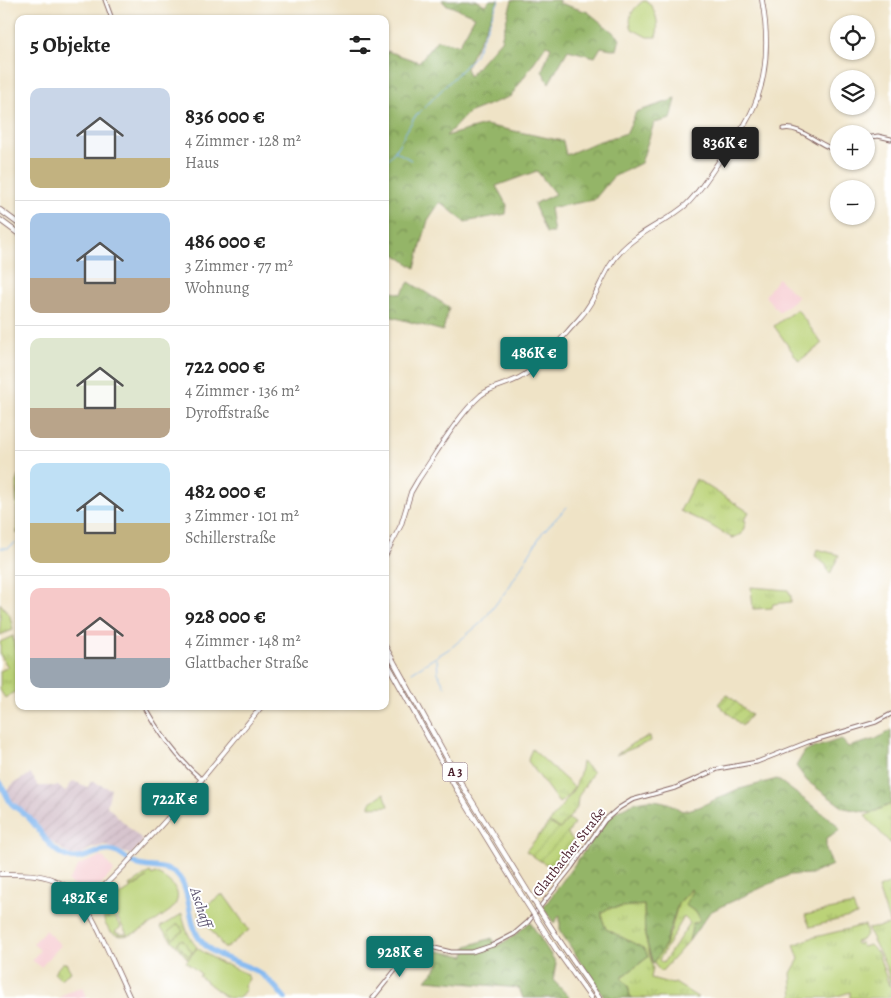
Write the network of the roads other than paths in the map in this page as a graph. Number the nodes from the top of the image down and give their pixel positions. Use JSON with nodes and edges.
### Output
{"nodes":[{"id":1,"x":105,"y":0,"type":"edge"},
{"id":2,"x":762,"y":0,"type":"edge"},
{"id":3,"x":111,"y":15,"type":"edge"},
{"id":4,"x":783,"y":129,"type":"dead end"},
{"id":5,"x":875,"y":136,"type":"edge"},
{"id":6,"x":891,"y":139,"type":"edge"},
{"id":7,"x":830,"y":147,"type":"edge"},
{"id":8,"x":0,"y":210,"type":"edge"},
{"id":9,"x":0,"y":220,"type":"edge"},
{"id":10,"x":15,"y":221,"type":"edge"},
{"id":11,"x":15,"y":231,"type":"edge"},
{"id":12,"x":389,"y":548,"type":"edge"},
{"id":13,"x":389,"y":653,"type":"edge"},
{"id":14,"x":389,"y":666,"type":"edge"},
{"id":15,"x":146,"y":710,"type":"edge"},
{"id":16,"x":259,"y":710,"type":"edge"},
{"id":17,"x":891,"y":714,"type":"edge"},
{"id":18,"x":202,"y":780,"type":"junction"},
{"id":19,"x":0,"y":874,"type":"edge"},
{"id":20,"x":84,"y":906,"type":"junction"},
{"id":21,"x":130,"y":998,"type":"edge"},
{"id":22,"x":373,"y":998,"type":"edge"},
{"id":23,"x":591,"y":998,"type":"edge"},
{"id":24,"x":599,"y":998,"type":"edge"}],
"edges":[{"from":1,"to":3,"type":"street"},
{"from":2,"to":12,"type":"main road"},
{"from":4,"to":7,"type":"street"},
{"from":5,"to":6,"type":"street"},
{"from":8,"to":10,"type":"highway"},
{"from":9,"to":11,"type":"highway"},
{"from":13,"to":24,"type":"highway","number":"A 3","bridge":true},
{"from":14,"to":23,"type":"highway","number":"A 3","bridge":true},
{"from":15,"to":18,"type":"street"},
{"from":16,"to":18,"type":"main road"},
{"from":17,"to":22,"type":"street","name":"Glattbacher Straße"},
{"from":18,"to":20,"type":"main road"},
{"from":19,"to":20,"type":"main road"},
{"from":20,"to":21,"type":"main road"}]}
